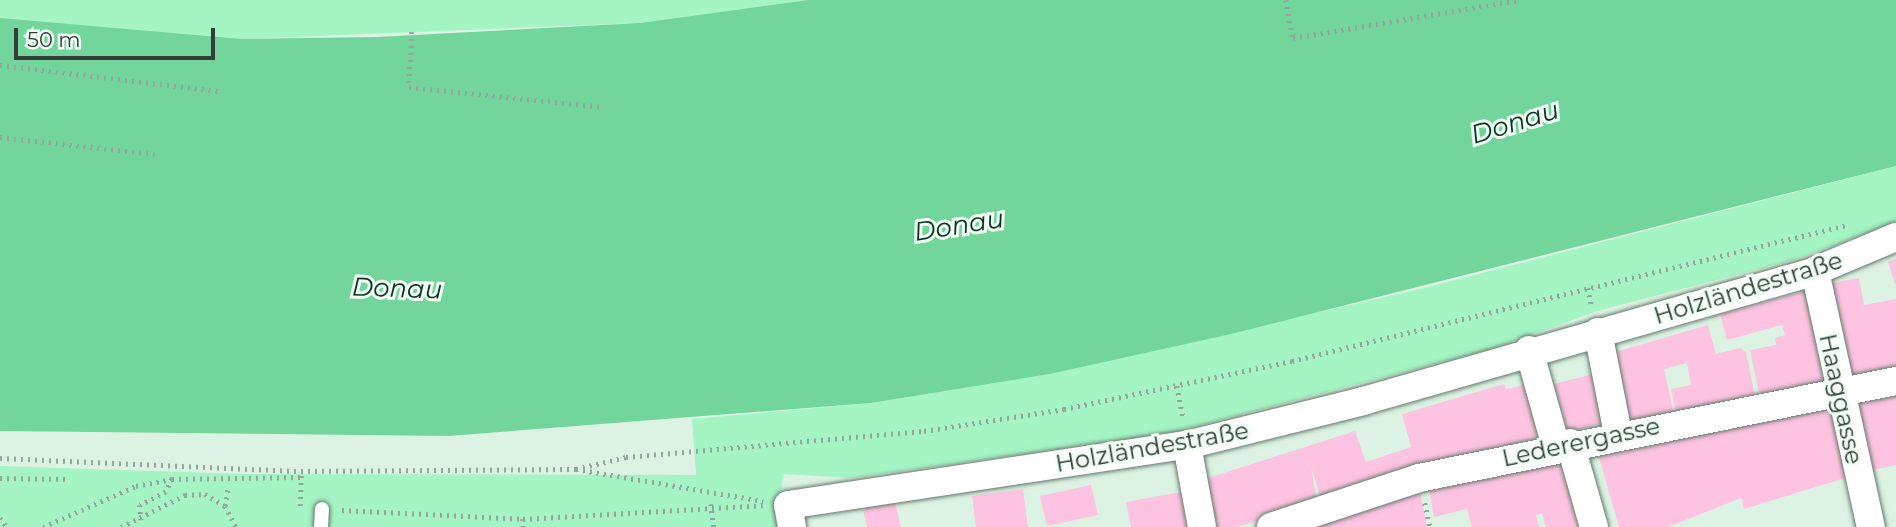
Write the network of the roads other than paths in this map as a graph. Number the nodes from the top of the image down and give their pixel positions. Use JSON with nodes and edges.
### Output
{"nodes":[{"id":1,"x":1896,"y":237,"type":"edge"},
{"id":2,"x":1815,"y":271,"type":"junction"},
{"id":3,"x":1598,"y":332,"type":"junction"},
{"id":4,"x":1529,"y":350,"type":"junction"},
{"id":5,"x":1896,"y":381,"type":"edge"},
{"id":6,"x":1839,"y":389,"type":"junction"},
{"id":7,"x":1618,"y":434,"type":"junction"},
{"id":8,"x":1186,"y":437,"type":"junction"},
{"id":9,"x":1563,"y":445,"type":"junction"},
{"id":10,"x":322,"y":509,"type":"road end"},
{"id":11,"x":790,"y":516,"type":"edge"},
{"id":12,"x":321,"y":527,"type":"edge"},
{"id":13,"x":1202,"y":527,"type":"edge"},
{"id":14,"x":1271,"y":527,"type":"edge"},
{"id":15,"x":1594,"y":527,"type":"edge"},
{"id":16,"x":1871,"y":527,"type":"edge"}],
"edges":[{"from":1,"to":2,"type":"street","name":"Holzländestraße"},
{"from":2,"to":3,"type":"street","name":"Holzländestraße"},
{"from":2,"to":6,"type":"street","name":"Haaggasse"},
{"from":3,"to":4,"type":"street","name":"Holzländestraße"},
{"from":3,"to":7,"type":"street"},
{"from":4,"to":8,"type":"street","name":"Holzländestraße"},
{"from":4,"to":9,"type":"street"},
{"from":5,"to":6,"type":"street","name":"Lederergasse"},
{"from":6,"to":7,"type":"street","name":"Lederergasse"},
{"from":6,"to":16,"type":"street","name":"Haaggasse"},
{"from":7,"to":9,"type":"street","name":"Lederergasse"},
{"from":8,"to":11,"type":"street","name":"Holzländestraße"},
{"from":8,"to":13,"type":"street"},
{"from":9,"to":14,"type":"street","name":"Lederergasse"},
{"from":9,"to":15,"type":"street"},
{"from":10,"to":12,"type":"lane"}]}
